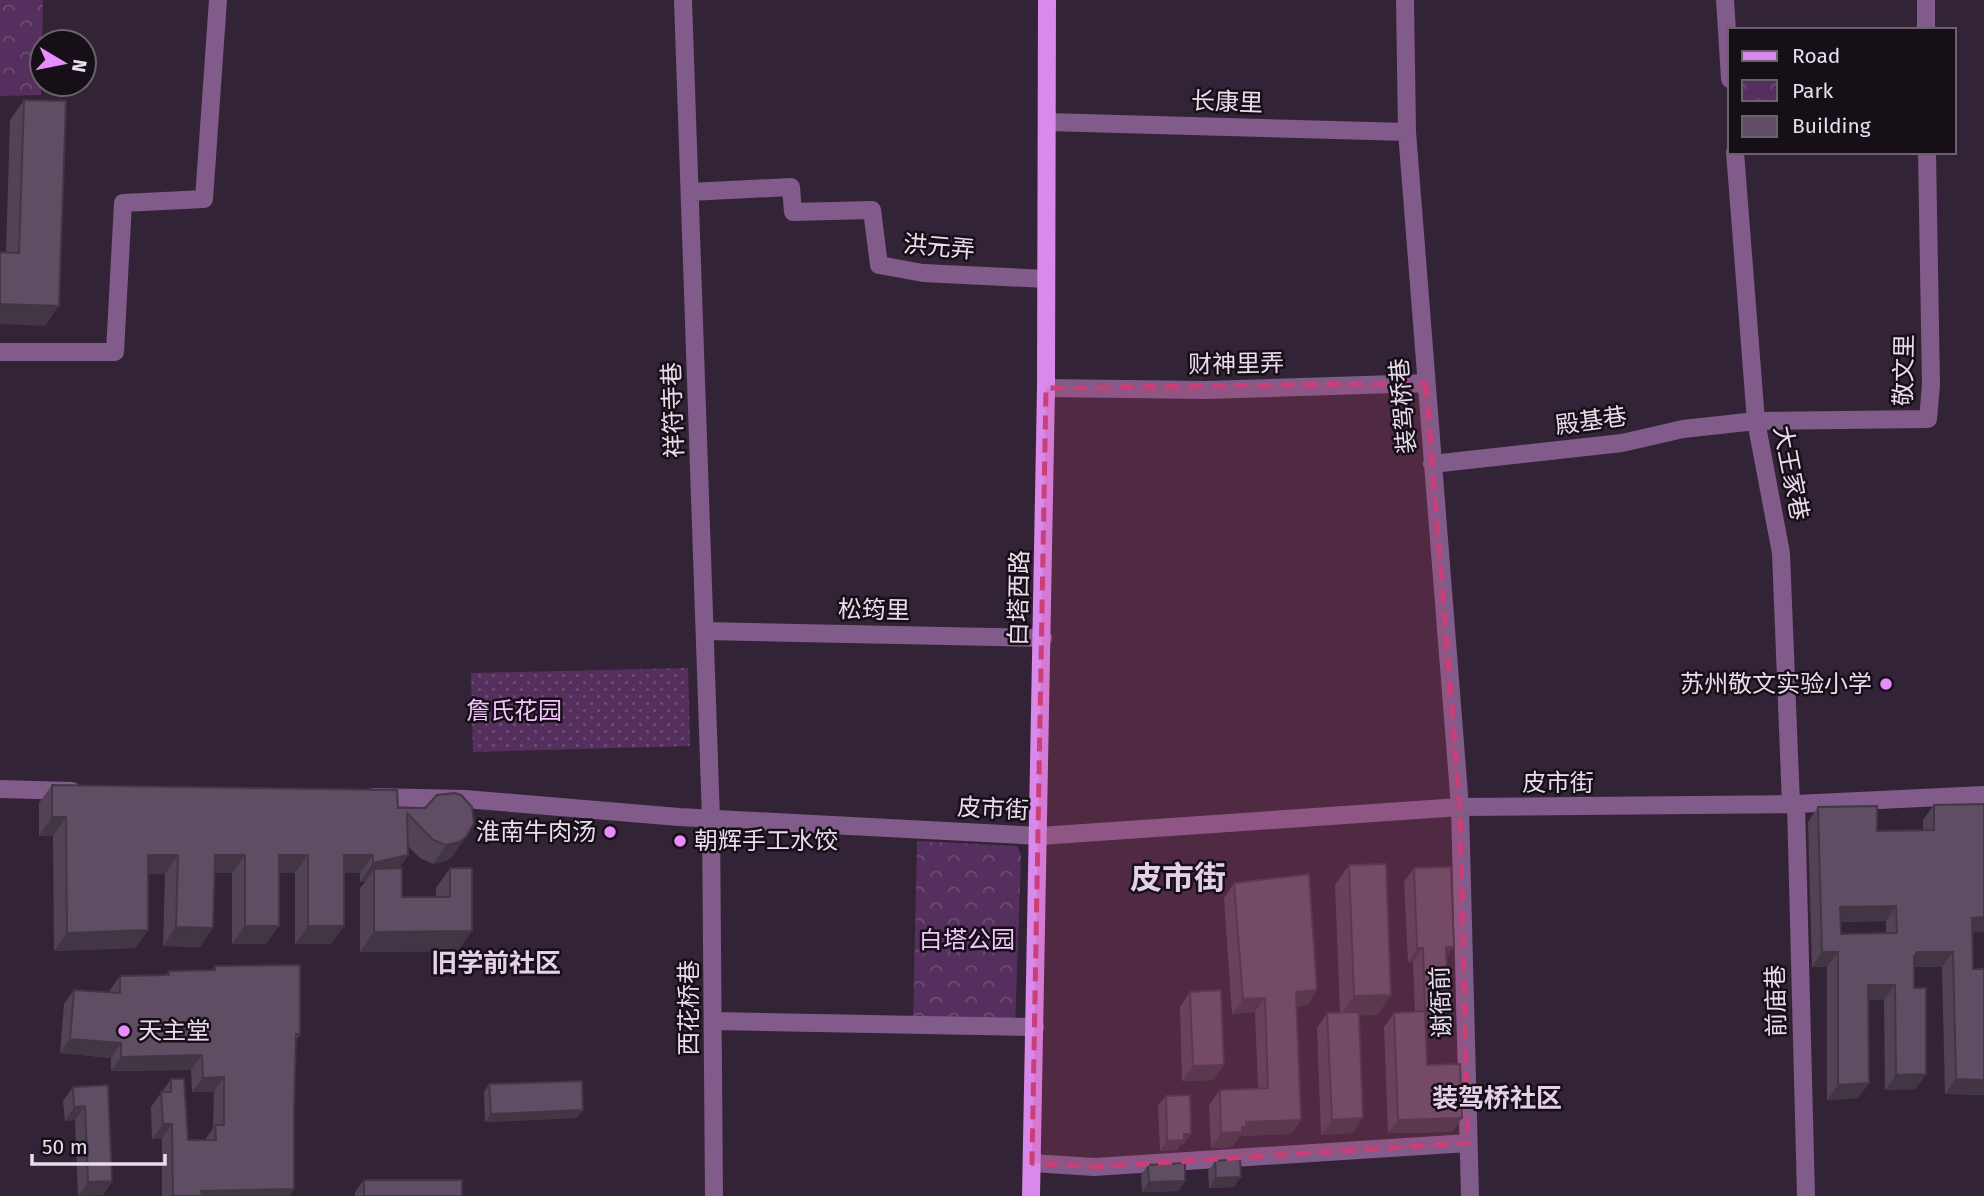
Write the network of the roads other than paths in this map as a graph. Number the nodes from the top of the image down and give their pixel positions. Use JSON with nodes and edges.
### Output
{"nodes":[{"id":1,"x":218,"y":0,"type":"edge"},
{"id":2,"x":683,"y":0,"type":"edge"},
{"id":3,"x":1047,"y":0,"type":"edge"},
{"id":4,"x":1405,"y":0,"type":"edge"},
{"id":5,"x":1725,"y":0,"type":"edge"},
{"id":6,"x":1926,"y":0,"type":"edge"},
{"id":7,"x":1926,"y":28,"type":"edge"},
{"id":8,"x":1728,"y":47,"type":"edge"},
{"id":9,"x":1047,"y":122,"type":"junction"},
{"id":10,"x":1407,"y":132,"type":"junction"},
{"id":11,"x":1735,"y":154,"type":"edge"},
{"id":12,"x":1927,"y":154,"type":"edge"},
{"id":13,"x":690,"y":192,"type":"junction"},
{"id":14,"x":1046,"y":279,"type":"junction"},
{"id":15,"x":0,"y":352,"type":"edge"},
{"id":16,"x":1426,"y":383,"type":"junction"},
{"id":17,"x":1046,"y":388,"type":"junction"},
{"id":18,"x":1756,"y":421,"type":"junction"},
{"id":19,"x":1432,"y":464,"type":"junction"},
{"id":20,"x":705,"y":631,"type":"junction"},
{"id":21,"x":1042,"y":638,"type":"junction"},
{"id":22,"x":0,"y":789,"type":"edge"},
{"id":23,"x":93,"y":791,"type":"edge"},
{"id":24,"x":1984,"y":795,"type":"edge"},
{"id":25,"x":355,"y":796,"type":"edge"},
{"id":26,"x":1793,"y":804,"type":"junction"},
{"id":27,"x":1460,"y":807,"type":"junction"},
{"id":28,"x":711,"y":819,"type":"junction"},
{"id":29,"x":1040,"y":836,"type":"junction"},
{"id":30,"x":714,"y":1021,"type":"junction"},
{"id":31,"x":1035,"y":1027,"type":"junction"},
{"id":32,"x":1468,"y":1143,"type":"junction"},
{"id":33,"x":1032,"y":1163,"type":"junction"},
{"id":34,"x":714,"y":1196,"type":"edge"},
{"id":35,"x":1031,"y":1196,"type":"edge"},
{"id":36,"x":1470,"y":1196,"type":"edge"},
{"id":37,"x":1806,"y":1196,"type":"edge"}],
"edges":[{"from":1,"to":15,"type":"street"},
{"from":2,"to":13,"type":"street","name":"祥符寺巷"},
{"from":3,"to":9,"type":"main road","name":"白塔西路"},
{"from":4,"to":10,"type":"street","name":"装驾桥巷"},
{"from":5,"to":8,"type":"street"},
{"from":6,"to":7,"type":"street"},
{"from":9,"to":10,"type":"street","name":"长康里"},
{"from":9,"to":14,"type":"main road","name":"白塔西路"},
{"from":10,"to":16,"type":"street","name":"装驾桥巷"},
{"from":11,"to":18,"type":"street","name":"大王家巷"},
{"from":12,"to":18,"type":"street","name":"敬文里"},
{"from":13,"to":14,"type":"street","name":"洪元弄"},
{"from":13,"to":20,"type":"street","name":"祥符寺巷"},
{"from":14,"to":17,"type":"main road","name":"白塔西路"},
{"from":16,"to":17,"type":"street","name":"财神里弄"},
{"from":16,"to":19,"type":"street","name":"装驾桥巷"},
{"from":17,"to":21,"type":"main road","name":"白塔西路"},
{"from":18,"to":19,"type":"street","name":"殿基巷"},
{"from":18,"to":26,"type":"street","name":"大王家巷"},
{"from":19,"to":27,"type":"street","name":"装驾桥巷"},
{"from":20,"to":21,"type":"street","name":"松筠里"},
{"from":20,"to":28,"type":"street","name":"祥符寺巷"},
{"from":21,"to":29,"type":"main road","name":"白塔西路"},
{"from":22,"to":23,"type":"street"},
{"from":24,"to":26,"type":"street","name":"皮市街"},
{"from":25,"to":28,"type":"street","name":"皮市街"},
{"from":26,"to":27,"type":"street","name":"皮市街"},
{"from":26,"to":37,"type":"street","name":"前庙巷"},
{"from":27,"to":29,"type":"street","name":"皮市街"},
{"from":27,"to":32,"type":"street","name":"谢衙前"},
{"from":28,"to":29,"type":"street","name":"皮市街"},
{"from":28,"to":30,"type":"street","name":"西花桥巷"},
{"from":29,"to":31,"type":"main road","name":"白塔西路"},
{"from":30,"to":31,"type":"street"},
{"from":30,"to":34,"type":"street","name":"西花桥巷"},
{"from":31,"to":33,"type":"main road","name":"白塔西路"},
{"from":32,"to":33,"type":"street"},
{"from":32,"to":36,"type":"street","name":"谢衙前"},
{"from":33,"to":35,"type":"main road","name":"白塔西路"}]}
